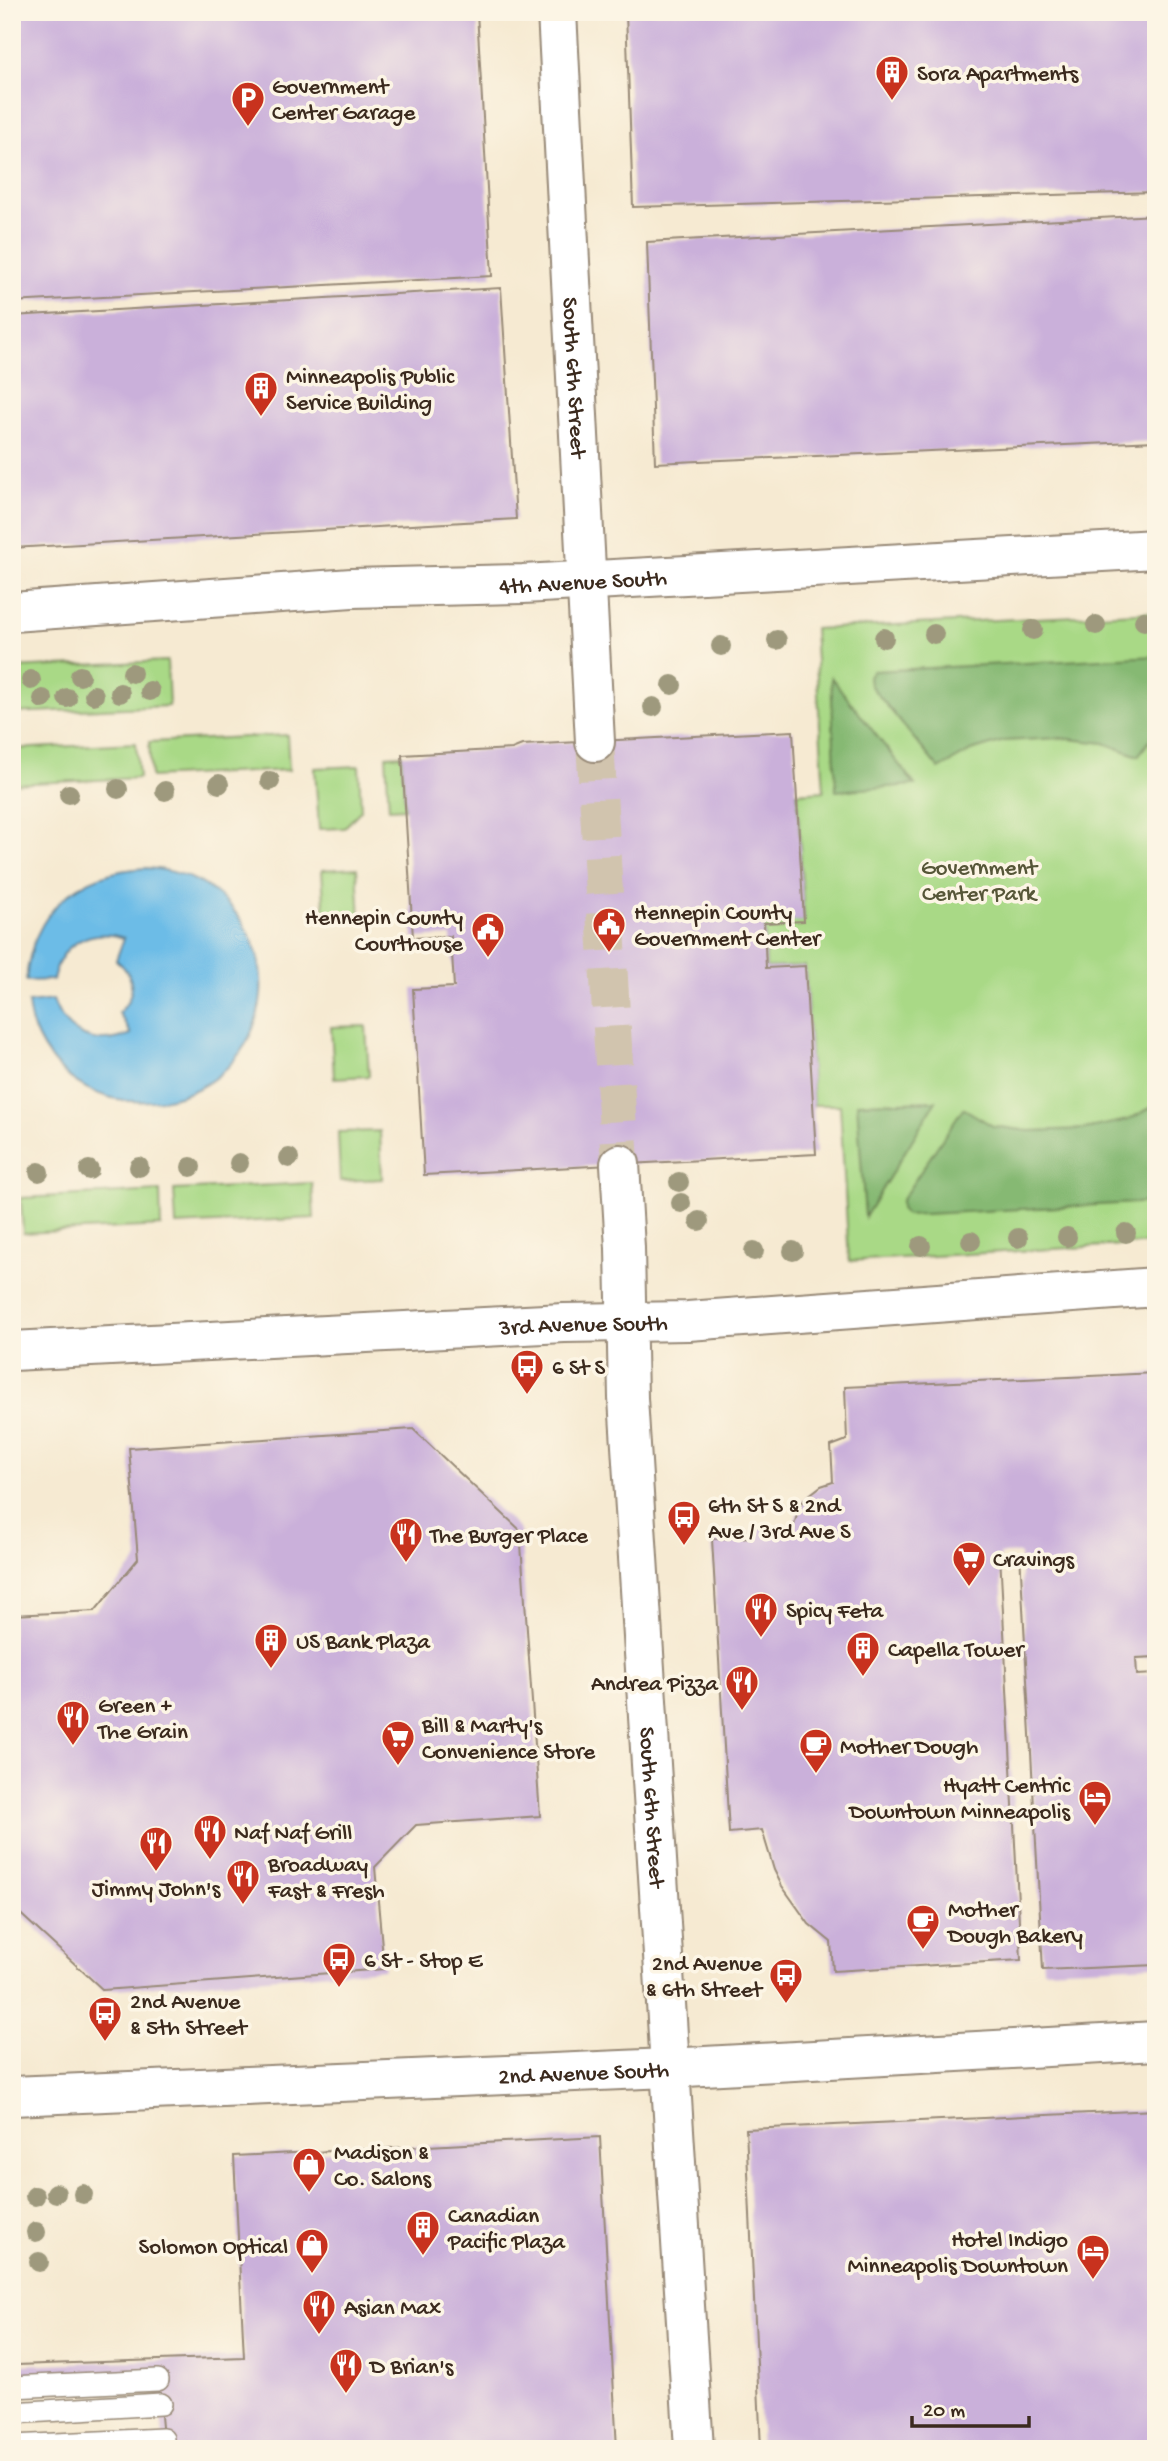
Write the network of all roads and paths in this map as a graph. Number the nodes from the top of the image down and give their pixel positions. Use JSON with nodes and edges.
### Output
{"nodes":[{"id":1,"x":557,"y":12,"type":"edge"},
{"id":2,"x":1156,"y":549,"type":"edge"},
{"id":3,"x":586,"y":580,"type":"junction"},
{"id":4,"x":12,"y":612,"type":"edge"},
{"id":5,"x":595,"y":742,"type":"tunnel mouth"},
{"id":6,"x":620,"y":1164,"type":"tunnel mouth"},
{"id":7,"x":1156,"y":1287,"type":"edge"},
{"id":8,"x":626,"y":1323,"type":"junction"},
{"id":9,"x":12,"y":1351,"type":"edge"},
{"id":10,"x":1156,"y":2041,"type":"edge"},
{"id":11,"x":668,"y":2068,"type":"junction"},
{"id":12,"x":12,"y":2096,"type":"edge"},
{"id":13,"x":158,"y":2380,"type":"dead end"},
{"id":14,"x":12,"y":2387,"type":"edge"},
{"id":15,"x":161,"y":2404,"type":"dead end"},
{"id":16,"x":12,"y":2413,"type":"edge"},
{"id":17,"x":163,"y":2439,"type":"dead end"},
{"id":18,"x":12,"y":2446,"type":"edge"},
{"id":19,"x":694,"y":2449,"type":"edge"}],
"edges":[{"from":1,"to":3,"type":"main road","name":"South 6th Street"},
{"from":2,"to":3,"type":"main road","name":"4th Avenue South"},
{"from":3,"to":4,"type":"main road","name":"4th Avenue South"},
{"from":3,"to":5,"type":"main road","name":"South 6th Street"},
{"from":6,"to":8,"type":"main road","name":"South 6th Street"},
{"from":7,"to":8,"type":"main road","name":"3rd Avenue South"},
{"from":8,"to":9,"type":"main road","name":"3rd Avenue South"},
{"from":8,"to":11,"type":"main road","name":"South 6th Street"},
{"from":10,"to":11,"type":"main road","name":"2nd Avenue South"},
{"from":11,"to":12,"type":"main road","name":"2nd Avenue South"},
{"from":11,"to":19,"type":"main road","name":"South 6th Street"},
{"from":13,"to":14,"type":"lane"},
{"from":15,"to":16,"type":"lane"},
{"from":17,"to":18,"type":"lane"}]}
